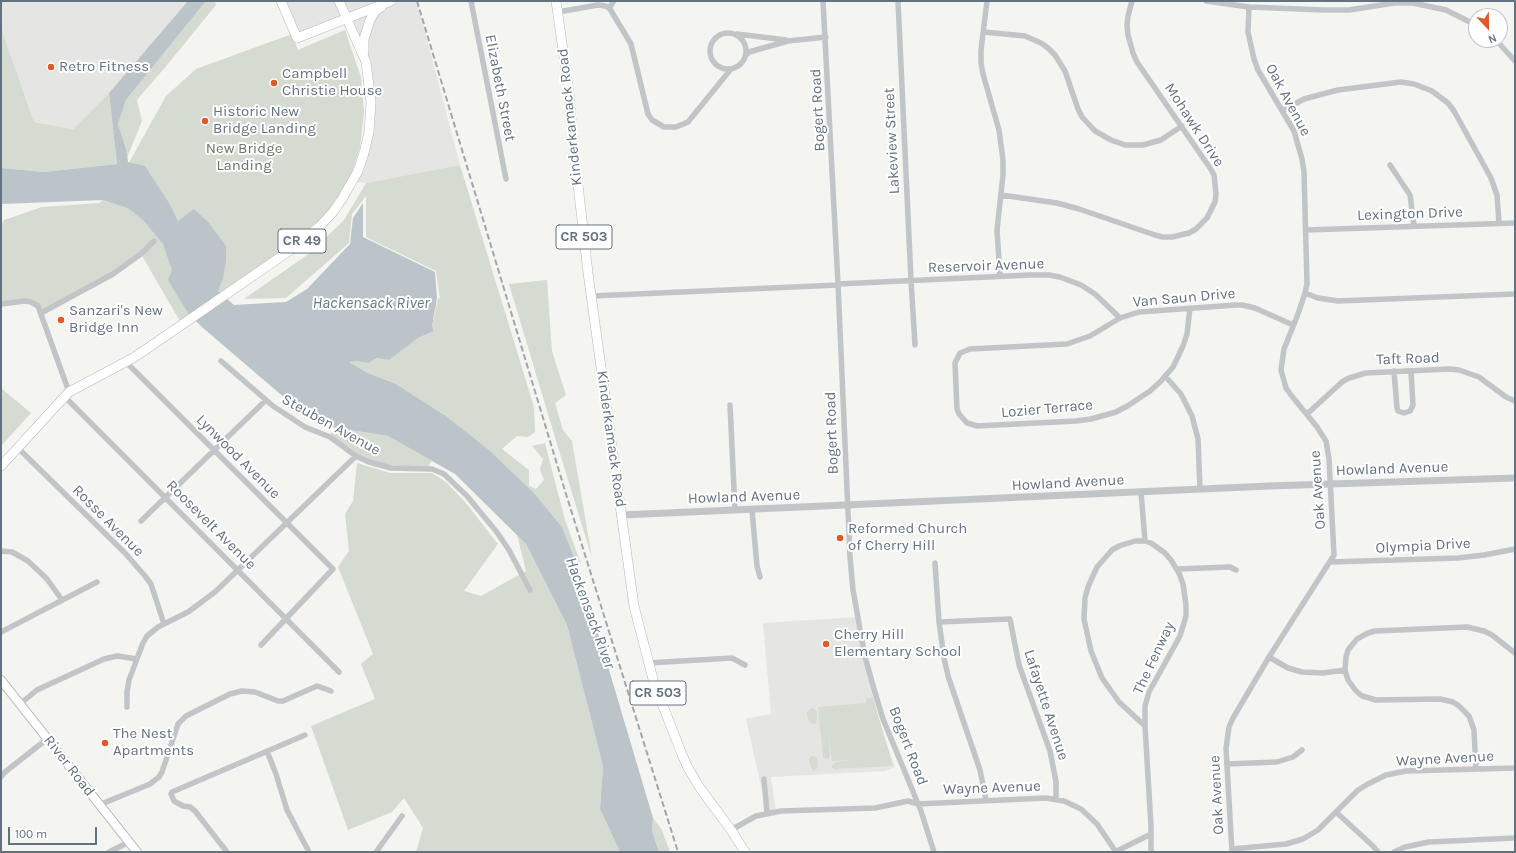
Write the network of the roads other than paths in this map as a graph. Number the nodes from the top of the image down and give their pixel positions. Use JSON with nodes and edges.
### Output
{"nodes":[{"id":1,"x":280,"y":1,"type":"edge"},
{"id":2,"x":339,"y":1,"type":"edge"},
{"id":3,"x":471,"y":1,"type":"edge"},
{"id":4,"x":556,"y":1,"type":"edge"},
{"id":5,"x":614,"y":1,"type":"edge"},
{"id":6,"x":824,"y":1,"type":"edge"},
{"id":7,"x":898,"y":1,"type":"edge"},
{"id":8,"x":987,"y":1,"type":"edge"},
{"id":9,"x":1132,"y":1,"type":"edge"},
{"id":10,"x":1206,"y":1,"type":"edge"},
{"id":11,"x":388,"y":2,"type":"edge"},
{"id":12,"x":1397,"y":2,"type":"edge"},
{"id":13,"x":1249,"y":7,"type":"junction"},
{"id":14,"x":608,"y":8,"type":"junction"},
{"id":15,"x":558,"y":12,"type":"junction"},
{"id":16,"x":347,"y":18,"type":"junction"},
{"id":17,"x":1468,"y":20,"type":"edge"},
{"id":18,"x":984,"y":32,"type":"junction"},
{"id":19,"x":734,"y":34,"type":"junction"},
{"id":20,"x":826,"y":37,"type":"junction"},
{"id":21,"x":788,"y":41,"type":"junction"},
{"id":22,"x":1503,"y":48,"type":"edge"},
{"id":23,"x":746,"y":55,"type":"junction"},
{"id":24,"x":1515,"y":61,"type":"edge"},
{"id":25,"x":366,"y":62,"type":"junction"},
{"id":26,"x":731,"y":69,"type":"junction"},
{"id":27,"x":1282,"y":111,"type":"junction"},
{"id":28,"x":1182,"y":126,"type":"junction"},
{"id":29,"x":1390,"y":165,"type":"dead end"},
{"id":30,"x":506,"y":179,"type":"dead end"},
{"id":31,"x":1001,"y":195,"type":"junction"},
{"id":32,"x":1499,"y":223,"type":"junction"},
{"id":33,"x":1515,"y":223,"type":"edge"},
{"id":34,"x":1414,"y":226,"type":"junction"},
{"id":35,"x":1306,"y":230,"type":"junction"},
{"id":36,"x":154,"y":241,"type":"dead end"},
{"id":37,"x":1000,"y":276,"type":"junction"},
{"id":38,"x":911,"y":280,"type":"junction"},
{"id":39,"x":838,"y":284,"type":"junction"},
{"id":40,"x":1306,"y":293,"type":"junction"},
{"id":41,"x":1515,"y":294,"type":"edge"},
{"id":42,"x":592,"y":296,"type":"junction"},
{"id":43,"x":1,"y":304,"type":"edge"},
{"id":44,"x":1190,"y":308,"type":"junction"},
{"id":45,"x":41,"y":313,"type":"junction"},
{"id":46,"x":1120,"y":318,"type":"junction"},
{"id":47,"x":1293,"y":325,"type":"junction"},
{"id":48,"x":915,"y":345,"type":"dead end"},
{"id":49,"x":960,"y":353,"type":"joint"},
{"id":50,"x":221,"y":360,"type":"dead end"},
{"id":51,"x":126,"y":362,"type":"junction"},
{"id":52,"x":1394,"y":371,"type":"junction"},
{"id":53,"x":1411,"y":371,"type":"junction"},
{"id":54,"x":1165,"y":376,"type":"junction"},
{"id":55,"x":67,"y":394,"type":"junction"},
{"id":56,"x":266,"y":400,"type":"junction"},
{"id":57,"x":1515,"y":401,"type":"edge"},
{"id":58,"x":730,"y":405,"type":"dead end"},
{"id":59,"x":1307,"y":414,"type":"junction"},
{"id":60,"x":17,"y":447,"type":"junction"},
{"id":61,"x":214,"y":449,"type":"junction"},
{"id":62,"x":356,"y":456,"type":"junction"},
{"id":63,"x":1,"y":466,"type":"edge"},
{"id":64,"x":1515,"y":478,"type":"edge"},
{"id":65,"x":1330,"y":485,"type":"junction"},
{"id":66,"x":1200,"y":490,"type":"junction"},
{"id":67,"x":1141,"y":492,"type":"junction"},
{"id":68,"x":166,"y":497,"type":"junction"},
{"id":69,"x":847,"y":505,"type":"junction"},
{"id":70,"x":736,"y":510,"type":"junction"},
{"id":71,"x":752,"y":510,"type":"junction"},
{"id":72,"x":622,"y":515,"type":"junction"},
{"id":73,"x":141,"y":521,"type":"dead end"},
{"id":74,"x":287,"y":523,"type":"junction"},
{"id":75,"x":1145,"y":541,"type":"junction"},
{"id":76,"x":1515,"y":549,"type":"edge"},
{"id":77,"x":1,"y":551,"type":"edge"},
{"id":78,"x":1331,"y":562,"type":"junction"},
{"id":79,"x":935,"y":563,"type":"dead end"},
{"id":80,"x":238,"y":569,"type":"junction"},
{"id":81,"x":1177,"y":569,"type":"junction"},
{"id":82,"x":1236,"y":570,"type":"dead end"},
{"id":83,"x":760,"y":577,"type":"dead end"},
{"id":84,"x":97,"y":582,"type":"dead end"},
{"id":85,"x":530,"y":590,"type":"dead end"},
{"id":86,"x":62,"y":600,"type":"junction"},
{"id":87,"x":285,"y":617,"type":"junction"},
{"id":88,"x":939,"y":622,"type":"junction"},
{"id":89,"x":164,"y":624,"type":"junction"},
{"id":90,"x":1,"y":632,"type":"edge"},
{"id":91,"x":261,"y":645,"type":"dead end"},
{"id":92,"x":1515,"y":653,"type":"edge"},
{"id":93,"x":1269,"y":657,"type":"junction"},
{"id":94,"x":136,"y":661,"type":"junction"},
{"id":95,"x":648,"y":664,"type":"junction"},
{"id":96,"x":745,"y":665,"type":"dead end"},
{"id":97,"x":1345,"y":670,"type":"junction"},
{"id":98,"x":339,"y":672,"type":"dead end"},
{"id":99,"x":1,"y":680,"type":"edge"},
{"id":100,"x":331,"y":691,"type":"dead end"},
{"id":101,"x":20,"y":704,"type":"junction"},
{"id":102,"x":127,"y":707,"type":"dead end"},
{"id":103,"x":1145,"y":726,"type":"junction"},
{"id":104,"x":305,"y":735,"type":"dead end"},
{"id":105,"x":47,"y":739,"type":"junction"},
{"id":106,"x":1302,"y":750,"type":"dead end"},
{"id":107,"x":267,"y":751,"type":"junction"},
{"id":108,"x":1227,"y":764,"type":"junction"},
{"id":109,"x":1515,"y":768,"type":"edge"},
{"id":110,"x":1476,"y":769,"type":"junction"},
{"id":111,"x":1,"y":777,"type":"edge"},
{"id":112,"x":764,"y":779,"type":"dead end"},
{"id":113,"x":1056,"y":799,"type":"junction"},
{"id":114,"x":986,"y":800,"type":"junction"},
{"id":115,"x":918,"y":804,"type":"junction"},
{"id":116,"x":99,"y":805,"type":"junction"},
{"id":117,"x":1336,"y":812,"type":"junction"},
{"id":118,"x":767,"y":813,"type":"junction"},
{"id":119,"x":402,"y":816,"type":"dead end"},
{"id":120,"x":731,"y":830,"type":"junction"},
{"id":121,"x":1151,"y":834,"type":"junction"},
{"id":122,"x":1515,"y":838,"type":"edge"},
{"id":123,"x":129,"y":842,"type":"junction"},
{"id":124,"x":1232,"y":850,"type":"edge"},
{"id":125,"x":109,"y":852,"type":"edge"},
{"id":126,"x":137,"y":852,"type":"edge"},
{"id":127,"x":226,"y":852,"type":"edge"},
{"id":128,"x":309,"y":852,"type":"edge"},
{"id":129,"x":376,"y":852,"type":"edge"},
{"id":130,"x":744,"y":852,"type":"edge"},
{"id":131,"x":934,"y":852,"type":"edge"},
{"id":132,"x":1116,"y":852,"type":"edge"},
{"id":133,"x":1151,"y":852,"type":"edge"},
{"id":134,"x":1378,"y":852,"type":"edge"},
{"id":135,"x":1394,"y":852,"type":"edge"}],
"edges":[{"from":1,"to":16,"type":"main road"},
{"from":2,"to":16,"type":"main road"},
{"from":3,"to":30,"type":"street","name":"Elizabeth Street"},
{"from":4,"to":15,"type":"main road","name":"Kinderkamack Road","number":"CR 503"},
{"from":5,"to":14,"type":"street"},
{"from":6,"to":20,"type":"street","name":"Bogert Road"},
{"from":7,"to":38,"type":"street","name":"Lakeview Street"},
{"from":8,"to":18,"type":"street"},
{"from":9,"to":28,"type":"street","name":"Mohawk Drive"},
{"from":10,"to":13,"type":"street"},
{"from":11,"to":16,"type":"main road"},
{"from":11,"to":25,"type":"main road"},
{"from":12,"to":13,"type":"street"},
{"from":12,"to":17,"type":"street"},
{"from":13,"to":27,"type":"street","name":"Oak Avenue"},
{"from":14,"to":15,"type":"street"},
{"from":14,"to":26,"type":"street"},
{"from":15,"to":42,"type":"main road","name":"Kinderkamack Road","number":"CR 503"},
{"from":16,"to":25,"type":"main road","number":"CR 49"},
{"from":18,"to":28,"type":"street"},
{"from":18,"to":31,"type":"street"},
{"from":19,"to":21,"type":"street"},
{"from":19,"to":23,"type":"street"},
{"from":19,"to":26,"type":"street"},
{"from":20,"to":21,"type":"street"},
{"from":20,"to":39,"type":"street","name":"Bogert Road"},
{"from":21,"to":23,"type":"street"},
{"from":22,"to":24,"type":"street"},
{"from":23,"to":26,"type":"street"},
{"from":25,"to":51,"type":"main road","number":"CR 49"},
{"from":27,"to":32,"type":"street"},
{"from":27,"to":35,"type":"street","name":"Oak Avenue"},
{"from":28,"to":31,"type":"street","name":"Mohawk Drive"},
{"from":29,"to":34,"type":"street"},
{"from":31,"to":37,"type":"street"},
{"from":32,"to":33,"type":"street","name":"Lexington Drive"},
{"from":32,"to":34,"type":"street","name":"Lexington Drive"},
{"from":34,"to":35,"type":"street","name":"Lexington Drive"},
{"from":35,"to":40,"type":"street","name":"Oak Avenue"},
{"from":36,"to":45,"type":"street"},
{"from":37,"to":38,"type":"street","name":"Reservoir Avenue"},
{"from":37,"to":46,"type":"street","name":"Reservoir Avenue"},
{"from":38,"to":39,"type":"street","name":"Reservoir Avenue"},
{"from":38,"to":48,"type":"street","name":"Lakeview Street"},
{"from":39,"to":42,"type":"street","name":"Reservoir Avenue"},
{"from":39,"to":69,"type":"street","name":"Bogert Road"},
{"from":40,"to":41,"type":"street"},
{"from":40,"to":47,"type":"street","name":"Oak Avenue"},
{"from":42,"to":72,"type":"main road","name":"Kinderkamack Road","number":"CR 503"},
{"from":43,"to":45,"type":"street"},
{"from":44,"to":46,"type":"street","name":"Van Saun Drive"},
{"from":44,"to":47,"type":"street","name":"Van Saun Drive"},
{"from":44,"to":54,"type":"street","name":"Lozier Terrace"},
{"from":45,"to":55,"type":"street"},
{"from":46,"to":49,"type":"street","name":"Van Saun Drive"},
{"from":47,"to":59,"type":"street","name":"Oak Avenue"},
{"from":49,"to":54,"type":"street","name":"Lozier Terrace"},
{"from":50,"to":56,"type":"street","name":"Steuben Avenue"},
{"from":51,"to":55,"type":"main road","number":"CR 49"},
{"from":51,"to":61,"type":"street","name":"Lynwood Avenue"},
{"from":52,"to":53,"type":"street","name":"Taft Road"},
{"from":52,"to":53,"type":"street"},
{"from":52,"to":59,"type":"street","name":"Taft Road"},
{"from":53,"to":57,"type":"street","name":"Taft Road"},
{"from":54,"to":66,"type":"street"},
{"from":55,"to":60,"type":"main road","number":"CR 49"},
{"from":55,"to":68,"type":"street","name":"Roosevelt Avenue"},
{"from":56,"to":61,"type":"street"},
{"from":56,"to":62,"type":"street","name":"Steuben Avenue"},
{"from":58,"to":70,"type":"street"},
{"from":59,"to":65,"type":"street","name":"Oak Avenue"},
{"from":60,"to":63,"type":"main road","number":"CR 49"},
{"from":60,"to":89,"type":"street","name":"Rosse Avenue"},
{"from":61,"to":68,"type":"street"},
{"from":61,"to":74,"type":"street","name":"Lynwood Avenue"},
{"from":62,"to":74,"type":"street"},
{"from":62,"to":85,"type":"street","name":"Steuben Avenue"},
{"from":64,"to":65,"type":"street","name":"Howland Avenue"},
{"from":65,"to":66,"type":"street","name":"Howland Avenue"},
{"from":65,"to":78,"type":"street","name":"Oak Avenue"},
{"from":66,"to":67,"type":"street","name":"Howland Avenue"},
{"from":67,"to":69,"type":"street","name":"Howland Avenue"},
{"from":67,"to":75,"type":"street"},
{"from":68,"to":73,"type":"street"},
{"from":68,"to":80,"type":"street","name":"Roosevelt Avenue"},
{"from":69,"to":71,"type":"street","name":"Howland Avenue"},
{"from":69,"to":115,"type":"street","name":"Bogert Road"},
{"from":70,"to":71,"type":"street","name":"Howland Avenue"},
{"from":70,"to":72,"type":"street","name":"Howland Avenue"},
{"from":71,"to":83,"type":"street"},
{"from":72,"to":95,"type":"main road","name":"Kinderkamack Road","number":"CR 503"},
{"from":74,"to":80,"type":"street"},
{"from":74,"to":87,"type":"street","name":"Lynwood Avenue"},
{"from":75,"to":81,"type":"street","name":"The Fenway"},
{"from":75,"to":103,"type":"street"},
{"from":76,"to":78,"type":"street","name":"Olympia Drive"},
{"from":77,"to":86,"type":"street"},
{"from":78,"to":93,"type":"street","name":"Oak Avenue"},
{"from":79,"to":88,"type":"street"},
{"from":80,"to":87,"type":"street","name":"Roosevelt Avenue"},
{"from":80,"to":89,"type":"street"},
{"from":81,"to":82,"type":"street"},
{"from":81,"to":103,"type":"street","name":"The Fenway"},
{"from":84,"to":86,"type":"street"},
{"from":86,"to":90,"type":"street"},
{"from":87,"to":91,"type":"street"},
{"from":87,"to":98,"type":"street","name":"Roosevelt Avenue"},
{"from":88,"to":113,"type":"street","name":"Lafayette Avenue"},
{"from":88,"to":114,"type":"street"},
{"from":89,"to":94,"type":"street"},
{"from":92,"to":97,"type":"street"},
{"from":93,"to":97,"type":"street"},
{"from":93,"to":108,"type":"street","name":"Oak Avenue"},
{"from":94,"to":101,"type":"street"},
{"from":94,"to":102,"type":"street"},
{"from":95,"to":96,"type":"street"},
{"from":95,"to":120,"type":"main road","name":"Kinderkamack Road","number":"CR 503"},
{"from":97,"to":110,"type":"street"},
{"from":99,"to":101,"type":"main road","name":"River Road"},
{"from":100,"to":116,"type":"street"},
{"from":101,"to":105,"type":"main road","name":"River Road"},
{"from":103,"to":121,"type":"street","name":"The Fenway"},
{"from":104,"to":107,"type":"street"},
{"from":105,"to":111,"type":"street"},
{"from":105,"to":116,"type":"main road","name":"River Road"},
{"from":106,"to":108,"type":"street"},
{"from":107,"to":127,"type":"street"},
{"from":107,"to":128,"type":"street"},
{"from":108,"to":124,"type":"street","name":"Oak Avenue"},
{"from":109,"to":110,"type":"street","name":"Wayne Avenue"},
{"from":110,"to":117,"type":"street","name":"Wayne Avenue"},
{"from":112,"to":118,"type":"street"},
{"from":113,"to":114,"type":"street","name":"Wayne Avenue"},
{"from":113,"to":132,"type":"street","name":"Wayne Avenue"},
{"from":114,"to":115,"type":"street","name":"Wayne Avenue"},
{"from":115,"to":118,"type":"street","name":"Wayne Avenue"},
{"from":115,"to":131,"type":"street","name":"Bogert Road"},
{"from":116,"to":123,"type":"main road","name":"River Road"},
{"from":117,"to":124,"type":"street","name":"Wayne Avenue"},
{"from":117,"to":134,"type":"street"},
{"from":118,"to":120,"type":"street","name":"Wayne Avenue"},
{"from":119,"to":129,"type":"street"},
{"from":120,"to":130,"type":"main road","name":"Kinderkamack Road","number":"CR 503"},
{"from":121,"to":132,"type":"street"},
{"from":121,"to":133,"type":"street","name":"The Fenway"},
{"from":122,"to":135,"type":"street"},
{"from":123,"to":125,"type":"street"},
{"from":123,"to":126,"type":"main road","name":"River Road"}]}
